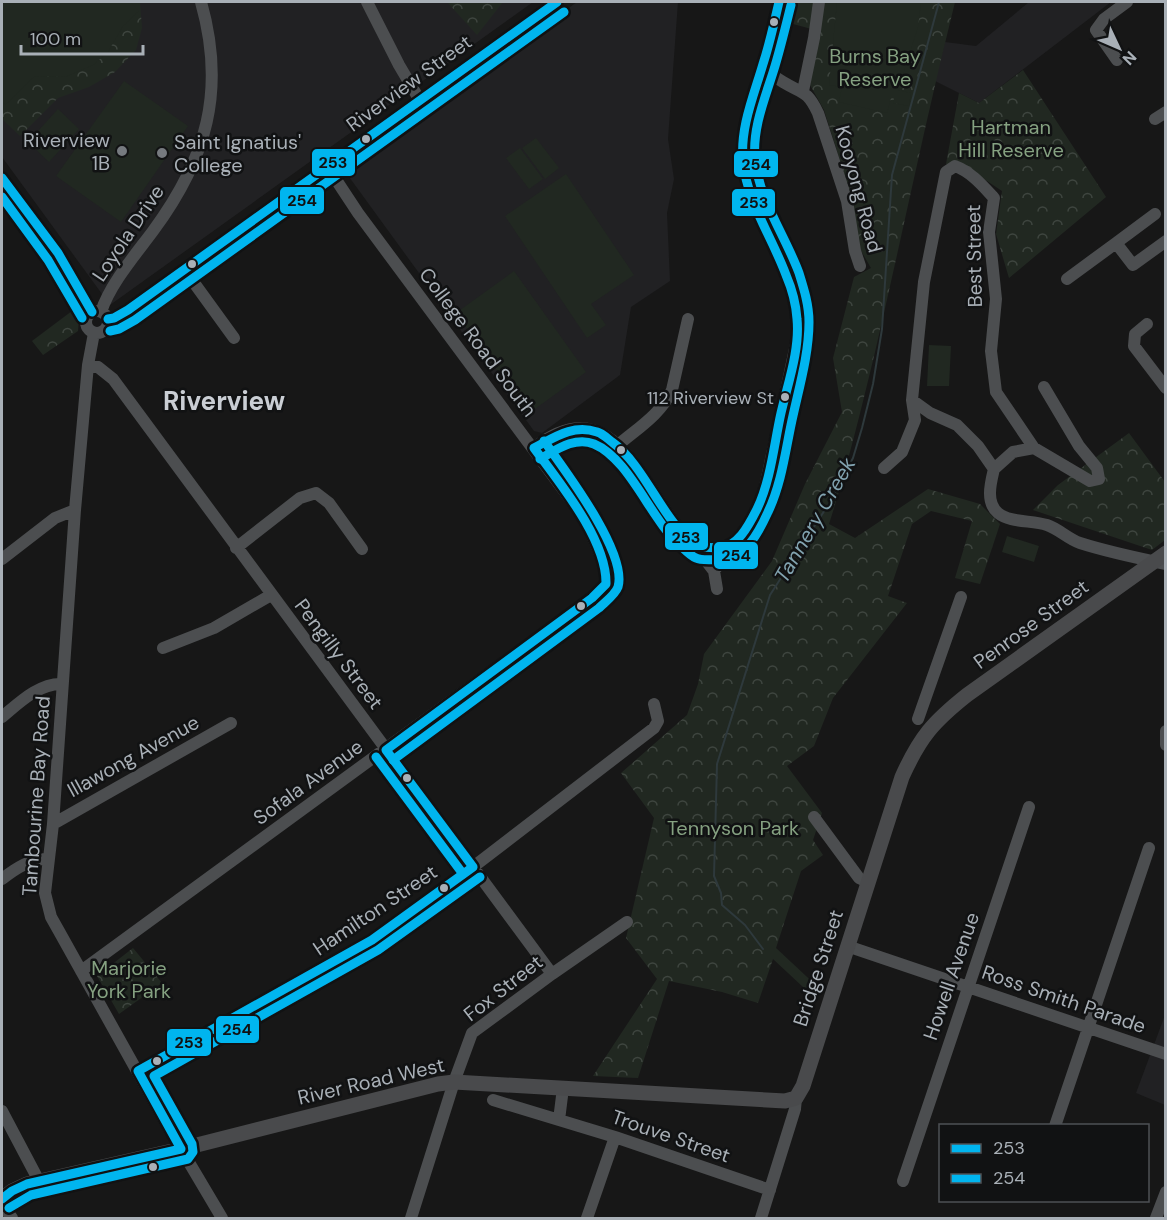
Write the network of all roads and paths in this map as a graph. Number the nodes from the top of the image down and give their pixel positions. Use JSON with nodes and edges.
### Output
{"nodes":[{"id":1,"x":201,"y":2,"type":"edge"},
{"id":2,"x":366,"y":2,"type":"edge"},
{"id":3,"x":557,"y":2,"type":"edge"},
{"id":4,"x":779,"y":2,"type":"edge"},
{"id":5,"x":819,"y":2,"type":"edge"},
{"id":6,"x":1128,"y":2,"type":"edge"},
{"id":7,"x":1117,"y":60,"type":"dead end"},
{"id":8,"x":762,"y":68,"type":"junction"},
{"id":9,"x":803,"y":91,"type":"junction"},
{"id":10,"x":419,"y":99,"type":"junction"},
{"id":11,"x":327,"y":166,"type":"junction"},
{"id":12,"x":2,"y":178,"type":"edge"},
{"id":13,"x":1155,"y":214,"type":"dead end"},
{"id":14,"x":1166,"y":241,"type":"edge"},
{"id":15,"x":1116,"y":243,"type":"junction"},
{"id":16,"x":860,"y":266,"type":"dead end"},
{"id":17,"x":184,"y":269,"type":"junction"},
{"id":18,"x":1067,"y":279,"type":"dead end"},
{"id":19,"x":100,"y":314,"type":"junction"},
{"id":20,"x":688,"y":319,"type":"dead end"},
{"id":21,"x":1147,"y":324,"type":"dead end"},
{"id":22,"x":94,"y":333,"type":"junction"},
{"id":23,"x":234,"y":338,"type":"dead end"},
{"id":24,"x":88,"y":365,"type":"junction"},
{"id":25,"x":1044,"y":387,"type":"dead end"},
{"id":26,"x":1166,"y":388,"type":"edge"},
{"id":27,"x":912,"y":400,"type":"junction"},
{"id":28,"x":618,"y":445,"type":"junction"},
{"id":29,"x":534,"y":448,"type":"junction"},
{"id":30,"x":1034,"y":448,"type":"junction"},
{"id":31,"x":884,"y":468,"type":"dead end"},
{"id":32,"x":993,"y":469,"type":"junction"},
{"id":33,"x":75,"y":510,"type":"junction"},
{"id":34,"x":737,"y":540,"type":"junction"},
{"id":35,"x":693,"y":544,"type":"junction"},
{"id":36,"x":236,"y":549,"type":"junction"},
{"id":37,"x":362,"y":549,"type":"dead end"},
{"id":38,"x":2,"y":559,"type":"edge"},
{"id":39,"x":1161,"y":560,"type":"edge"},
{"id":40,"x":714,"y":571,"type":"junction"},
{"id":41,"x":606,"y":576,"type":"joint"},
{"id":42,"x":717,"y":589,"type":"dead end"},
{"id":43,"x":271,"y":595,"type":"junction"},
{"id":44,"x":961,"y":597,"type":"dead end"},
{"id":45,"x":163,"y":648,"type":"dead end"},
{"id":46,"x":62,"y":684,"type":"junction"},
{"id":47,"x":654,"y":704,"type":"dead end"},
{"id":48,"x":2,"y":717,"type":"edge"},
{"id":49,"x":918,"y":719,"type":"dead end"},
{"id":50,"x":231,"y":723,"type":"dead end"},
{"id":51,"x":1166,"y":731,"type":"edge"},
{"id":52,"x":925,"y":734,"type":"joint"},
{"id":53,"x":1166,"y":746,"type":"edge"},
{"id":54,"x":386,"y":750,"type":"junction"},
{"id":55,"x":1029,"y":807,"type":"dead end"},
{"id":56,"x":814,"y":817,"type":"dead end"},
{"id":57,"x":53,"y":824,"type":"junction"},
{"id":58,"x":1149,"y":848,"type":"dead end"},
{"id":59,"x":48,"y":859,"type":"junction"},
{"id":60,"x":473,"y":867,"type":"junction"},
{"id":61,"x":2,"y":879,"type":"edge"},
{"id":62,"x":868,"y":882,"type":"junction"},
{"id":63,"x":627,"y":922,"type":"dead end"},
{"id":64,"x":847,"y":946,"type":"junction"},
{"id":65,"x":81,"y":971,"type":"junction"},
{"id":66,"x":552,"y":974,"type":"junction"},
{"id":67,"x":968,"y":987,"type":"junction"},
{"id":68,"x":1088,"y":1028,"type":"junction"},
{"id":69,"x":1166,"y":1054,"type":"edge"},
{"id":70,"x":138,"y":1071,"type":"junction"},
{"id":71,"x":454,"y":1082,"type":"junction"},
{"id":72,"x":563,"y":1088,"type":"junction"},
{"id":73,"x":796,"y":1098,"type":"junction"},
{"id":74,"x":493,"y":1100,"type":"dead end"},
{"id":75,"x":2,"y":1111,"type":"edge"},
{"id":76,"x":559,"y":1120,"type":"junction"},
{"id":77,"x":1054,"y":1124,"type":"edge"},
{"id":78,"x":615,"y":1137,"type":"junction"},
{"id":79,"x":181,"y":1149,"type":"junction"},
{"id":80,"x":39,"y":1181,"type":"junction"},
{"id":81,"x":903,"y":1181,"type":"dead end"},
{"id":82,"x":770,"y":1190,"type":"junction"},
{"id":83,"x":1166,"y":1192,"type":"edge"},
{"id":84,"x":2,"y":1199,"type":"edge"},
{"id":85,"x":2,"y":1205,"type":"edge"},
{"id":86,"x":12,"y":1218,"type":"edge"},
{"id":87,"x":222,"y":1218,"type":"edge"},
{"id":88,"x":411,"y":1218,"type":"edge"},
{"id":89,"x":587,"y":1218,"type":"edge"},
{"id":90,"x":761,"y":1218,"type":"edge"},
{"id":91,"x":1156,"y":1218,"type":"edge"}],
"edges":[{"from":1,"to":19,"type":"street","name":"Loyola Drive"},
{"from":2,"to":10,"type":"street"},
{"from":3,"to":10,"type":"street","name":"Riverview Street"},
{"from":4,"to":8,"type":"street"},
{"from":5,"to":9,"type":"street"},
{"from":6,"to":7,"type":"street"},
{"from":8,"to":9,"type":"street"},
{"from":8,"to":34,"type":"street"},
{"from":9,"to":16,"type":"street","name":"Kooyong Road"},
{"from":10,"to":11,"type":"street","name":"Riverview Street"},
{"from":11,"to":17,"type":"street","name":"Riverview Street"},
{"from":11,"to":29,"type":"street","name":"College Road South"},
{"from":12,"to":19,"type":"street"},
{"from":13,"to":15,"type":"street"},
{"from":14,"to":15,"type":"street"},
{"from":15,"to":18,"type":"street"},
{"from":17,"to":19,"type":"street","name":"Riverview Street"},
{"from":17,"to":23,"type":"street"},
{"from":19,"to":22,"type":"street"},
{"from":19,"to":22,"type":"street"},
{"from":20,"to":28,"type":"street"},
{"from":21,"to":26,"type":"street"},
{"from":22,"to":24,"type":"street","name":"Tambourine Bay Road"},
{"from":24,"to":33,"type":"street","name":"Tambourine Bay Road"},
{"from":24,"to":36,"type":"street","name":"Pengilly Street"},
{"from":25,"to":30,"type":"street","name":"Best Street"},
{"from":27,"to":30,"type":"street","name":"Best Street"},
{"from":27,"to":31,"type":"street"},
{"from":27,"to":32,"type":"street"},
{"from":28,"to":29,"type":"street"},
{"from":28,"to":35,"type":"street"},
{"from":29,"to":41,"type":"street","name":"College Road South"},
{"from":30,"to":32,"type":"street"},
{"from":32,"to":39,"type":"street"},
{"from":33,"to":38,"type":"street"},
{"from":33,"to":46,"type":"street","name":"Tambourine Bay Road"},
{"from":34,"to":35,"type":"street"},
{"from":34,"to":40,"type":"street"},
{"from":35,"to":40,"type":"street"},
{"from":36,"to":37,"type":"street"},
{"from":36,"to":43,"type":"street","name":"Pengilly Street"},
{"from":39,"to":52,"type":"main road","name":"Penrose Street"},
{"from":40,"to":42,"type":"street"},
{"from":41,"to":54,"type":"street","name":"Sofala Avenue"},
{"from":43,"to":45,"type":"street"},
{"from":43,"to":54,"type":"street","name":"Pengilly Street"},
{"from":44,"to":49,"type":"street"},
{"from":46,"to":48,"type":"street"},
{"from":46,"to":57,"type":"street","name":"Tambourine Bay Road"},
{"from":47,"to":60,"type":"street","name":"Hamilton Street"},
{"from":50,"to":57,"type":"street","name":"Illawong Avenue"},
{"from":51,"to":53,"type":"street"},
{"from":52,"to":62,"type":"main road","name":"Bridge Street"},
{"from":54,"to":60,"type":"street","name":"Pengilly Street"},
{"from":54,"to":65,"type":"street","name":"Sofala Avenue"},
{"from":55,"to":67,"type":"street","name":"Howell Avenue"},
{"from":56,"to":62,"type":"street"},
{"from":57,"to":59,"type":"street","name":"Tambourine Bay Road"},
{"from":58,"to":68,"type":"street"},
{"from":59,"to":61,"type":"street"},
{"from":59,"to":65,"type":"street","name":"Tambourine Bay Road"},
{"from":60,"to":66,"type":"street","name":"Pengilly Street"},
{"from":60,"to":70,"type":"street","name":"Hamilton Street"},
{"from":62,"to":64,"type":"main road","name":"Bridge Street"},
{"from":63,"to":66,"type":"street","name":"Fox Street"},
{"from":64,"to":67,"type":"street","name":"Ross Smith Parade"},
{"from":64,"to":73,"type":"main road","name":"Bridge Street"},
{"from":65,"to":70,"type":"street","name":"Tambourine Bay Road"},
{"from":66,"to":71,"type":"street","name":"Fox Street"},
{"from":67,"to":68,"type":"street","name":"Ross Smith Parade"},
{"from":67,"to":81,"type":"street","name":"Howell Avenue"},
{"from":68,"to":69,"type":"street","name":"Ross Smith Parade"},
{"from":68,"to":77,"type":"street"},
{"from":70,"to":79,"type":"street","name":"Tambourine Bay Road"},
{"from":71,"to":72,"type":"main road","name":"River Road West"},
{"from":71,"to":79,"type":"main road","name":"River Road West"},
{"from":71,"to":88,"type":"street","name":"Fox Street"},
{"from":72,"to":73,"type":"main road","name":"River Road West"},
{"from":72,"to":76,"type":"street"},
{"from":73,"to":82,"type":"street","name":"Bridge Street"},
{"from":74,"to":76,"type":"street","name":"Trouve Street"},
{"from":75,"to":80,"type":"street"},
{"from":76,"to":78,"type":"street","name":"Trouve Street"},
{"from":78,"to":82,"type":"street","name":"Trouve Street"},
{"from":78,"to":89,"type":"street"},
{"from":79,"to":80,"type":"main road","name":"River Road West"},
{"from":79,"to":87,"type":"street","name":"Tambourine Bay Road"},
{"from":80,"to":84,"type":"main road","name":"River Road West"},
{"from":82,"to":90,"type":"street","name":"Bridge Street"},
{"from":83,"to":91,"type":"street"},
{"from":85,"to":86,"type":"street"}]}
